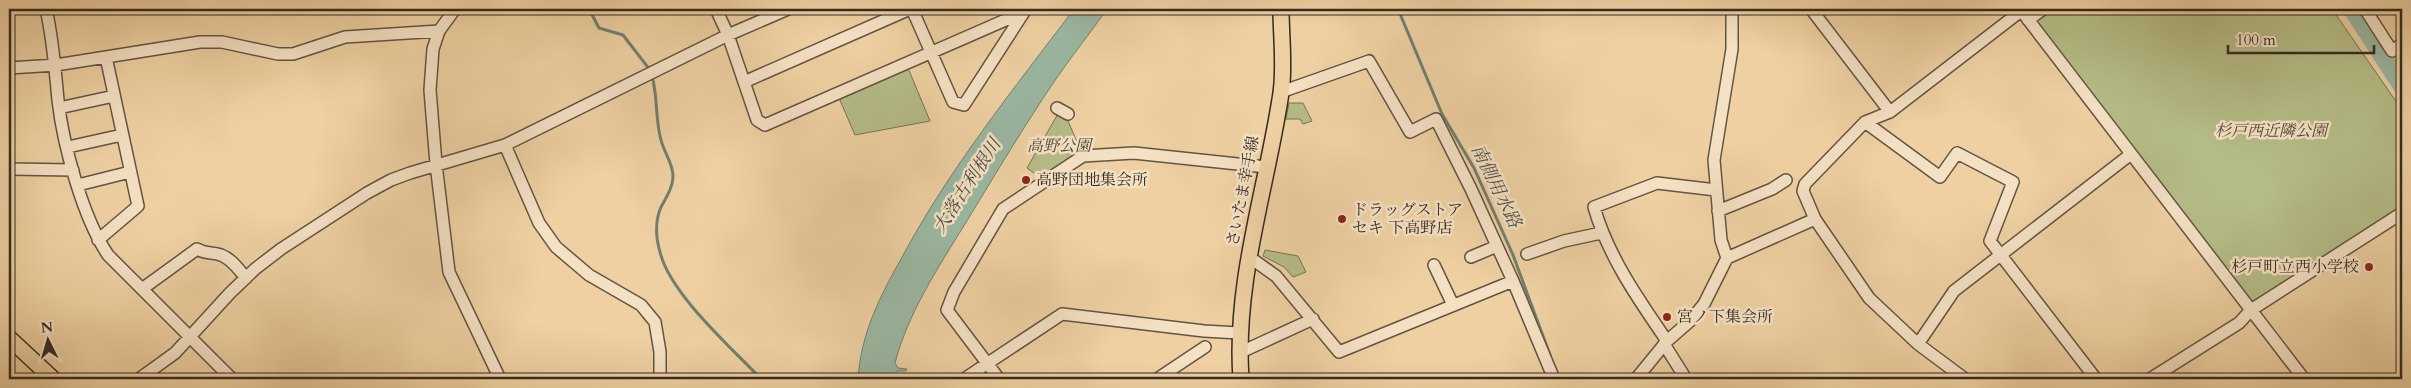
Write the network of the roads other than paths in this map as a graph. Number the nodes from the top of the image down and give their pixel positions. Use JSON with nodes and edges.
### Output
{"nodes":[{"id":1,"x":46,"y":9,"type":"edge"},
{"id":2,"x":455,"y":9,"type":"edge"},
{"id":3,"x":716,"y":9,"type":"edge"},
{"id":4,"x":788,"y":9,"type":"edge"},
{"id":5,"x":911,"y":9,"type":"edge"},
{"id":6,"x":1281,"y":9,"type":"edge"},
{"id":7,"x":1732,"y":9,"type":"edge"},
{"id":8,"x":1811,"y":9,"type":"edge"},
{"id":9,"x":2043,"y":9,"type":"edge"},
{"id":10,"x":2365,"y":9,"type":"edge"},
{"id":11,"x":1023,"y":10,"type":"edge"},
{"id":12,"x":2023,"y":13,"type":"edge"},
{"id":13,"x":764,"y":14,"type":"edge"},
{"id":14,"x":439,"y":31,"type":"junction"},
{"id":15,"x":728,"y":36,"type":"junction"},
{"id":16,"x":2402,"y":44,"type":"edge"},
{"id":17,"x":932,"y":52,"type":"junction"},
{"id":18,"x":106,"y":57,"type":"junction"},
{"id":19,"x":56,"y":65,"type":"junction"},
{"id":20,"x":9,"y":68,"type":"edge"},
{"id":21,"x":744,"y":82,"type":"junction"},
{"id":22,"x":1281,"y":92,"type":"junction"},
{"id":23,"x":114,"y":96,"type":"junction"},
{"id":24,"x":59,"y":108,"type":"junction"},
{"id":25,"x":1057,"y":108,"type":"dead end"},
{"id":26,"x":1890,"y":112,"type":"junction"},
{"id":27,"x":1068,"y":114,"type":"dead end"},
{"id":28,"x":1865,"y":122,"type":"junction"},
{"id":29,"x":122,"y":134,"type":"junction"},
{"id":30,"x":505,"y":145,"type":"junction"},
{"id":31,"x":68,"y":147,"type":"junction"},
{"id":32,"x":2131,"y":154,"type":"junction"},
{"id":33,"x":436,"y":164,"type":"junction"},
{"id":34,"x":1266,"y":167,"type":"junction"},
{"id":35,"x":9,"y":170,"type":"edge"},
{"id":36,"x":73,"y":170,"type":"junction"},
{"id":37,"x":130,"y":172,"type":"junction"},
{"id":38,"x":1786,"y":180,"type":"dead end"},
{"id":39,"x":78,"y":185,"type":"junction"},
{"id":40,"x":1716,"y":190,"type":"junction"},
{"id":41,"x":1718,"y":211,"type":"junction"},
{"id":42,"x":2402,"y":213,"type":"edge"},
{"id":43,"x":1815,"y":219,"type":"junction"},
{"id":44,"x":1601,"y":233,"type":"junction"},
{"id":45,"x":98,"y":240,"type":"junction"},
{"id":46,"x":1497,"y":246,"type":"junction"},
{"id":47,"x":1527,"y":254,"type":"dead end"},
{"id":48,"x":2001,"y":255,"type":"junction"},
{"id":49,"x":1248,"y":256,"type":"junction"},
{"id":50,"x":1471,"y":257,"type":"dead end"},
{"id":51,"x":1727,"y":258,"type":"junction"},
{"id":52,"x":1434,"y":264,"type":"dead end"},
{"id":53,"x":246,"y":278,"type":"junction"},
{"id":54,"x":1513,"y":280,"type":"junction"},
{"id":55,"x":142,"y":289,"type":"junction"},
{"id":56,"x":1453,"y":306,"type":"junction"},
{"id":57,"x":2251,"y":310,"type":"junction"},
{"id":58,"x":1313,"y":319,"type":"junction"},
{"id":59,"x":1239,"y":333,"type":"junction"},
{"id":60,"x":9,"y":338,"type":"edge"},
{"id":61,"x":191,"y":338,"type":"junction"},
{"id":62,"x":1665,"y":343,"type":"junction"},
{"id":63,"x":1918,"y":344,"type":"junction"},
{"id":64,"x":1205,"y":347,"type":"dead end"},
{"id":65,"x":1239,"y":353,"type":"junction"},
{"id":66,"x":988,"y":363,"type":"junction"},
{"id":67,"x":53,"y":379,"type":"edge"},
{"id":68,"x":139,"y":379,"type":"edge"},
{"id":69,"x":232,"y":379,"type":"edge"},
{"id":70,"x":500,"y":379,"type":"edge"},
{"id":71,"x":660,"y":379,"type":"edge"},
{"id":72,"x":964,"y":379,"type":"edge"},
{"id":73,"x":1000,"y":379,"type":"edge"},
{"id":74,"x":1157,"y":379,"type":"edge"},
{"id":75,"x":1241,"y":379,"type":"edge"},
{"id":76,"x":1554,"y":379,"type":"edge"},
{"id":77,"x":1636,"y":379,"type":"edge"},
{"id":78,"x":1686,"y":379,"type":"edge"},
{"id":79,"x":1964,"y":379,"type":"edge"},
{"id":80,"x":2096,"y":379,"type":"edge"},
{"id":81,"x":2150,"y":379,"type":"edge"},
{"id":82,"x":2304,"y":379,"type":"edge"}],
"edges":[{"from":1,"to":19,"type":"street"},
{"from":2,"to":14,"type":"street"},
{"from":3,"to":15,"type":"street"},
{"from":4,"to":13,"type":"street"},
{"from":5,"to":17,"type":"street"},
{"from":5,"to":21,"type":"street"},
{"from":6,"to":22,"type":"main road","name":"さいたま幸手線"},
{"from":7,"to":40,"type":"street"},
{"from":8,"to":26,"type":"street"},
{"from":9,"to":12,"type":"street"},
{"from":10,"to":16,"type":"street"},
{"from":11,"to":17,"type":"street"},
{"from":11,"to":17,"type":"street"},
{"from":12,"to":26,"type":"street"},
{"from":12,"to":32,"type":"street"},
{"from":13,"to":15,"type":"street"},
{"from":14,"to":18,"type":"street"},
{"from":14,"to":33,"type":"street"},
{"from":15,"to":21,"type":"street"},
{"from":15,"to":30,"type":"street"},
{"from":17,"to":21,"type":"street"},
{"from":18,"to":19,"type":"street"},
{"from":18,"to":23,"type":"street"},
{"from":19,"to":20,"type":"street"},
{"from":19,"to":24,"type":"street"},
{"from":22,"to":34,"type":"main road","name":"さいたま幸手線"},
{"from":22,"to":46,"type":"street"},
{"from":23,"to":24,"type":"street"},
{"from":23,"to":29,"type":"street"},
{"from":24,"to":31,"type":"street"},
{"from":25,"to":27,"type":"street"},
{"from":26,"to":28,"type":"street"},
{"from":28,"to":43,"type":"street"},
{"from":28,"to":48,"type":"street"},
{"from":29,"to":31,"type":"street"},
{"from":29,"to":37,"type":"street"},
{"from":30,"to":33,"type":"street"},
{"from":30,"to":71,"type":"street"},
{"from":31,"to":36,"type":"street"},
{"from":32,"to":48,"type":"street"},
{"from":32,"to":57,"type":"street"},
{"from":33,"to":53,"type":"street"},
{"from":33,"to":70,"type":"street"},
{"from":34,"to":49,"type":"main road","name":"さいたま幸手線"},
{"from":34,"to":66,"type":"street"},
{"from":35,"to":36,"type":"street"},
{"from":36,"to":39,"type":"street"},
{"from":37,"to":39,"type":"street"},
{"from":37,"to":45,"type":"street"},
{"from":38,"to":41,"type":"street"},
{"from":39,"to":45,"type":"street"},
{"from":40,"to":41,"type":"street"},
{"from":40,"to":44,"type":"street"},
{"from":41,"to":51,"type":"street"},
{"from":42,"to":57,"type":"street"},
{"from":43,"to":51,"type":"street"},
{"from":43,"to":63,"type":"street"},
{"from":44,"to":47,"type":"street"},
{"from":44,"to":62,"type":"street"},
{"from":45,"to":55,"type":"street"},
{"from":46,"to":50,"type":"street"},
{"from":46,"to":54,"type":"street"},
{"from":48,"to":63,"type":"street"},
{"from":48,"to":80,"type":"street"},
{"from":49,"to":58,"type":"street"},
{"from":49,"to":59,"type":"main road","name":"さいたま幸手線"},
{"from":51,"to":62,"type":"street"},
{"from":52,"to":56,"type":"street"},
{"from":53,"to":55,"type":"street"},
{"from":53,"to":61,"type":"street"},
{"from":54,"to":56,"type":"street"},
{"from":54,"to":76,"type":"street"},
{"from":55,"to":61,"type":"street"},
{"from":56,"to":58,"type":"street"},
{"from":57,"to":81,"type":"street"},
{"from":57,"to":82,"type":"street"},
{"from":58,"to":65,"type":"street"},
{"from":59,"to":65,"type":"main road","name":"さいたま幸手線"},
{"from":59,"to":66,"type":"street"},
{"from":60,"to":67,"type":"main road"},
{"from":61,"to":68,"type":"street"},
{"from":61,"to":69,"type":"street"},
{"from":62,"to":77,"type":"street"},
{"from":62,"to":78,"type":"street"},
{"from":63,"to":79,"type":"street"},
{"from":64,"to":74,"type":"street"},
{"from":65,"to":75,"type":"main road","name":"さいたま幸手線"},
{"from":66,"to":72,"type":"street"},
{"from":66,"to":73,"type":"street"}]}
